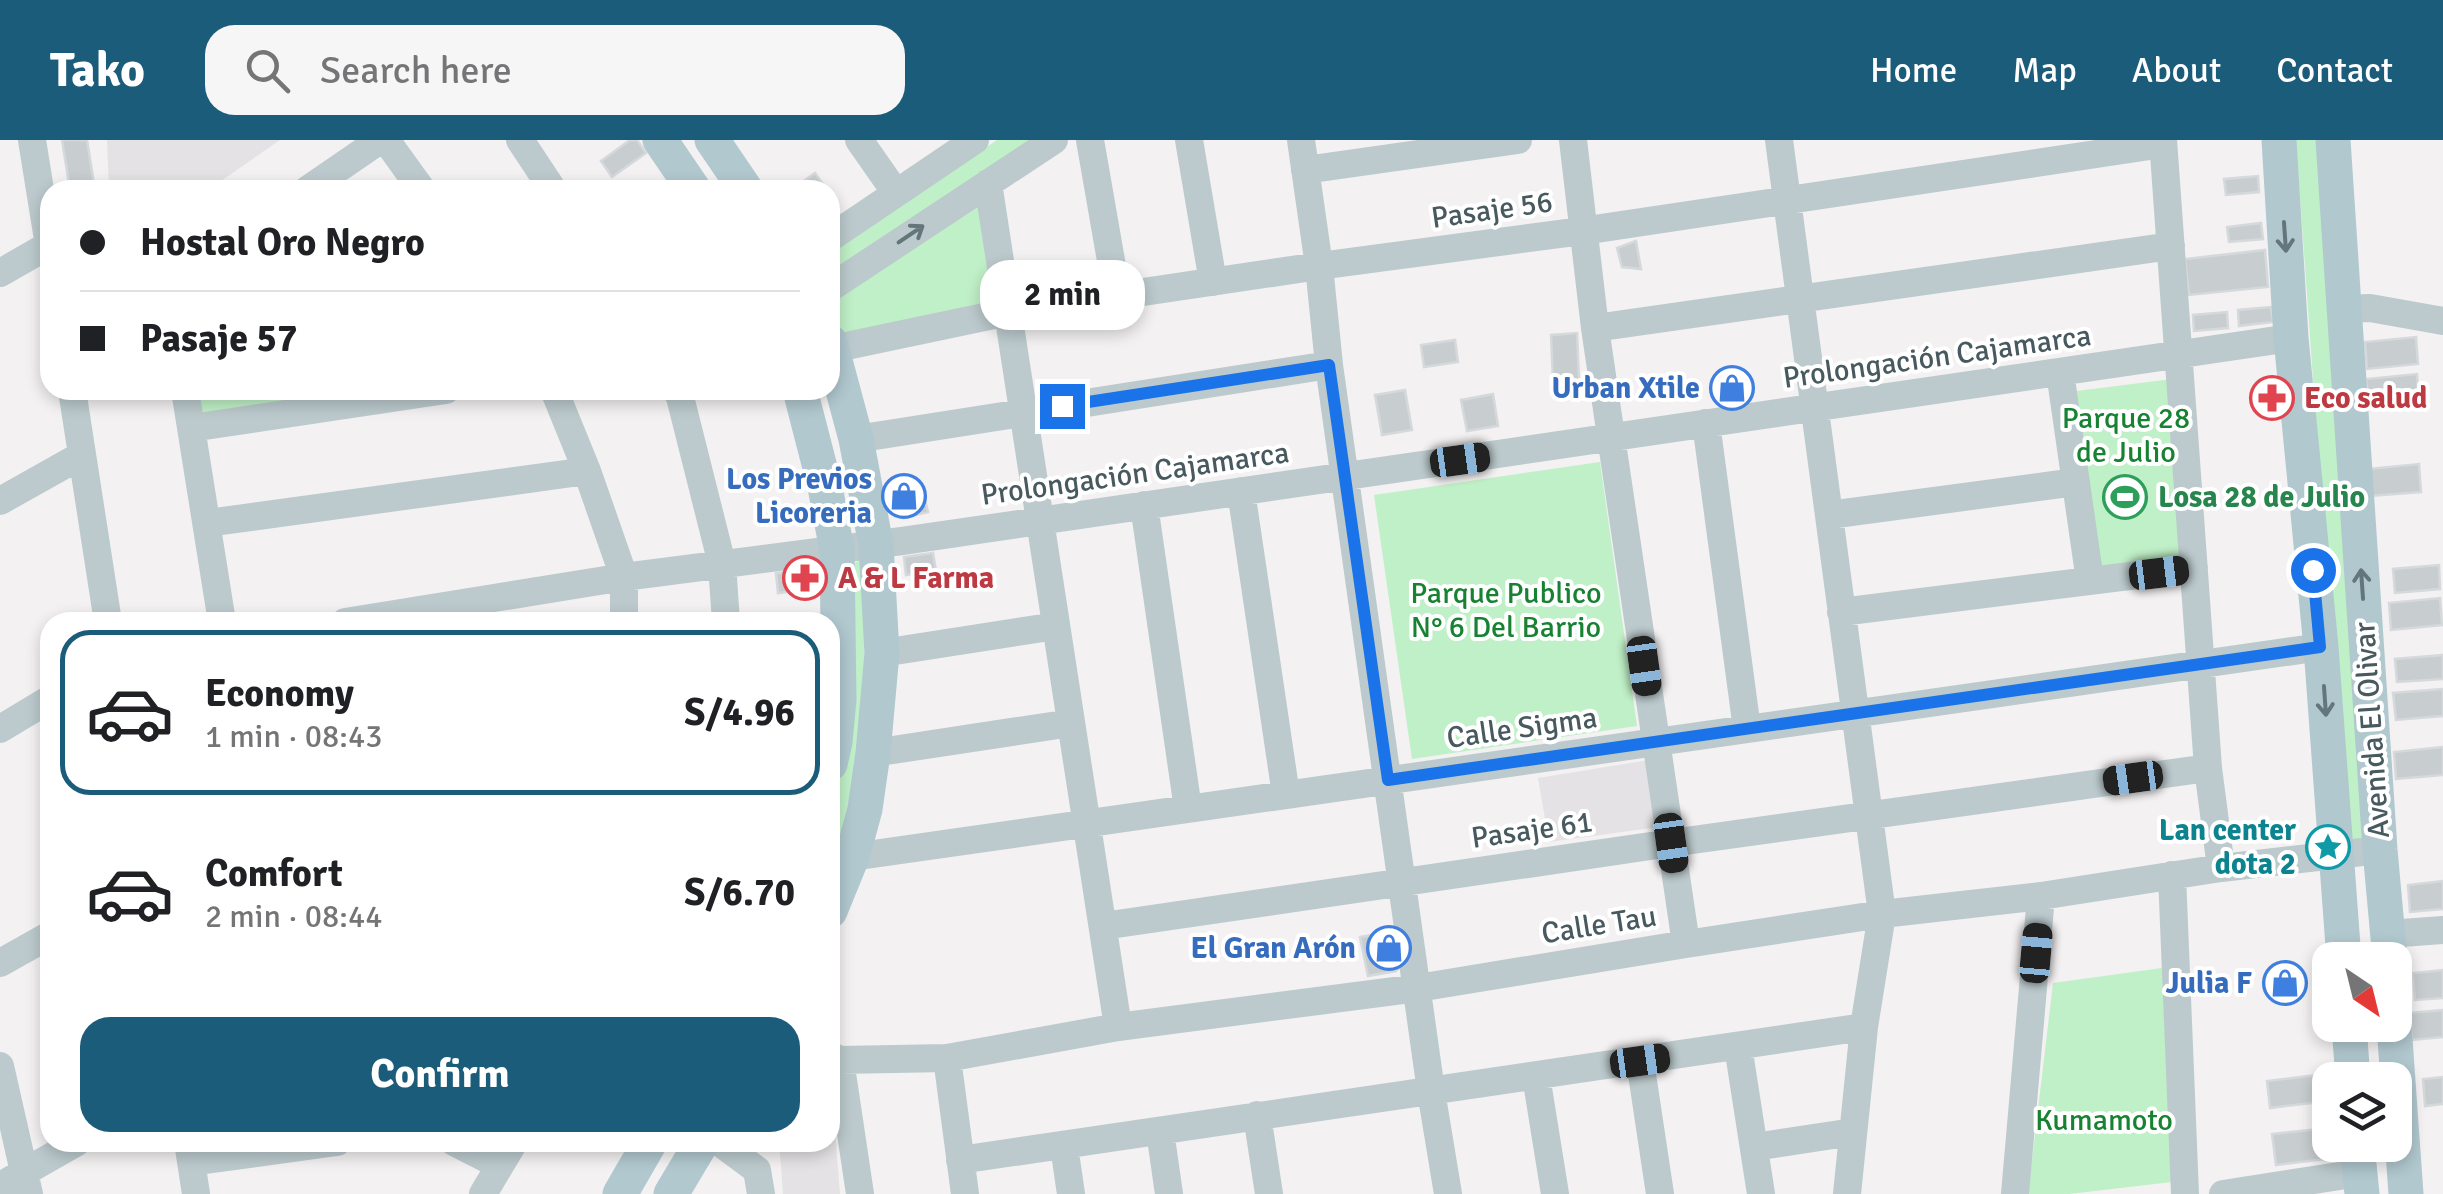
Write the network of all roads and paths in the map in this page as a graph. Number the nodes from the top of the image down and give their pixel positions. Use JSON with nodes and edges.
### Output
{"nodes":[{"id":1,"x":32,"y":140,"type":"edge"},
{"id":2,"x":383,"y":140,"type":"edge"},
{"id":3,"x":520,"y":140,"type":"edge"},
{"id":4,"x":660,"y":140,"type":"edge"},
{"id":5,"x":712,"y":140,"type":"edge"},
{"id":6,"x":860,"y":140,"type":"edge"},
{"id":7,"x":976,"y":140,"type":"edge"},
{"id":8,"x":1054,"y":140,"type":"edge"},
{"id":9,"x":1090,"y":140,"type":"edge"},
{"id":10,"x":1189,"y":140,"type":"edge"},
{"id":11,"x":1300,"y":140,"type":"edge"},
{"id":12,"x":1518,"y":140,"type":"edge"},
{"id":13,"x":1573,"y":140,"type":"edge"},
{"id":14,"x":1778,"y":140,"type":"edge"},
{"id":15,"x":2279,"y":140,"type":"edge"},
{"id":16,"x":2333,"y":140,"type":"edge"},
{"id":17,"x":2163,"y":142,"type":"edge"},
{"id":18,"x":1305,"y":170,"type":"junction"},
{"id":19,"x":323,"y":180,"type":"edge"},
{"id":20,"x":414,"y":180,"type":"edge"},
{"id":21,"x":546,"y":180,"type":"edge"},
{"id":22,"x":687,"y":180,"type":"edge"},
{"id":23,"x":739,"y":180,"type":"edge"},
{"id":24,"x":988,"y":183,"type":"junction"},
{"id":25,"x":40,"y":189,"type":"edge"},
{"id":26,"x":896,"y":193,"type":"junction"},
{"id":27,"x":1786,"y":200,"type":"junction"},
{"id":28,"x":840,"y":231,"type":"edge"},
{"id":29,"x":1582,"y":231,"type":"junction"},
{"id":30,"x":2171,"y":246,"type":"junction"},
{"id":31,"x":40,"y":249,"type":"edge"},
{"id":32,"x":1319,"y":266,"type":"junction"},
{"id":33,"x":0,"y":273,"type":"edge"},
{"id":34,"x":840,"y":281,"type":"edge"},
{"id":35,"x":1213,"y":282,"type":"junction"},
{"id":36,"x":1117,"y":295,"type":"junction"},
{"id":37,"x":1800,"y":299,"type":"junction"},
{"id":38,"x":2344,"y":310,"type":"junction"},
{"id":39,"x":1008,"y":312,"type":"junction"},
{"id":40,"x":2443,"y":321,"type":"edge"},
{"id":41,"x":1595,"y":328,"type":"junction"},
{"id":42,"x":2291,"y":338,"type":"junction"},
{"id":43,"x":840,"y":343,"type":"edge"},
{"id":44,"x":2178,"y":355,"type":"junction"},
{"id":45,"x":1329,"y":365,"type":"junction"},
{"id":46,"x":2060,"y":372,"type":"junction"},
{"id":47,"x":840,"y":379,"type":"edge"},
{"id":48,"x":74,"y":400,"type":"edge"},
{"id":49,"x":189,"y":400,"type":"edge"},
{"id":50,"x":379,"y":400,"type":"edge"},
{"id":51,"x":558,"y":400,"type":"edge"},
{"id":52,"x":681,"y":400,"type":"edge"},
{"id":53,"x":803,"y":400,"type":"edge"},
{"id":54,"x":1814,"y":408,"type":"junction"},
{"id":55,"x":1023,"y":412,"type":"junction"},
{"id":56,"x":1706,"y":423,"type":"junction"},
{"id":57,"x":191,"y":428,"type":"junction"},
{"id":58,"x":1612,"y":437,"type":"junction"},
{"id":59,"x":856,"y":439,"type":"junction"},
{"id":60,"x":82,"y":454,"type":"junction"},
{"id":61,"x":587,"y":471,"type":"junction"},
{"id":62,"x":1345,"y":476,"type":"junction"},
{"id":63,"x":2076,"y":482,"type":"junction"},
{"id":64,"x":1241,"y":491,"type":"junction"},
{"id":65,"x":0,"y":500,"type":"edge"},
{"id":66,"x":1144,"y":505,"type":"junction"},
{"id":67,"x":1829,"y":514,"type":"junction"},
{"id":68,"x":1040,"y":521,"type":"junction"},
{"id":69,"x":206,"y":523,"type":"junction"},
{"id":70,"x":876,"y":544,"type":"junction"},
{"id":71,"x":837,"y":550,"type":"junction"},
{"id":72,"x":722,"y":564,"type":"junction"},
{"id":73,"x":2194,"y":568,"type":"junction"},
{"id":74,"x":624,"y":577,"type":"junction"},
{"id":75,"x":2090,"y":581,"type":"junction"},
{"id":76,"x":106,"y":612,"type":"edge"},
{"id":77,"x":220,"y":612,"type":"edge"},
{"id":78,"x":407,"y":612,"type":"edge"},
{"id":79,"x":624,"y":612,"type":"edge"},
{"id":80,"x":725,"y":612,"type":"edge"},
{"id":81,"x":838,"y":612,"type":"edge"},
{"id":82,"x":1841,"y":612,"type":"junction"},
{"id":83,"x":1056,"y":626,"type":"junction"},
{"id":84,"x":2320,"y":647,"type":"junction"},
{"id":85,"x":882,"y":654,"type":"junction"},
{"id":86,"x":2201,"y":664,"type":"junction"},
{"id":87,"x":40,"y":705,"type":"edge"},
{"id":88,"x":1855,"y":714,"type":"junction"},
{"id":89,"x":1072,"y":723,"type":"junction"},
{"id":90,"x":0,"y":729,"type":"edge"},
{"id":91,"x":1747,"y":729,"type":"junction"},
{"id":92,"x":1655,"y":742,"type":"junction"},
{"id":93,"x":873,"y":753,"type":"junction"},
{"id":94,"x":2208,"y":768,"type":"junction"},
{"id":95,"x":1388,"y":780,"type":"junction"},
{"id":96,"x":1286,"y":795,"type":"junction"},
{"id":97,"x":1188,"y":809,"type":"junction"},
{"id":98,"x":1868,"y":814,"type":"junction"},
{"id":99,"x":1087,"y":824,"type":"junction"},
{"id":100,"x":1671,"y":843,"type":"junction"},
{"id":101,"x":2380,"y":850,"type":"junction"},
{"id":102,"x":2336,"y":854,"type":"junction"},
{"id":103,"x":852,"y":857,"type":"junction"},
{"id":104,"x":2220,"y":868,"type":"junction"},
{"id":105,"x":2172,"y":876,"type":"junction"},
{"id":106,"x":1403,"y":882,"type":"junction"},
{"id":107,"x":840,"y":886,"type":"edge"},
{"id":108,"x":2041,"y":896,"type":"junction"},
{"id":109,"x":1882,"y":914,"type":"junction"},
{"id":110,"x":1103,"y":926,"type":"junction"},
{"id":111,"x":2443,"y":930,"type":"edge"},
{"id":112,"x":40,"y":941,"type":"edge"},
{"id":113,"x":2343,"y":942,"type":"edge"},
{"id":114,"x":2389,"y":942,"type":"edge"},
{"id":115,"x":2405,"y":942,"type":"edge"},
{"id":116,"x":1686,"y":944,"type":"junction"},
{"id":117,"x":0,"y":963,"type":"edge"},
{"id":118,"x":1418,"y":988,"type":"junction"},
{"id":119,"x":1864,"y":1026,"type":"junction"},
{"id":120,"x":1118,"y":1027,"type":"junction"},
{"id":121,"x":1738,"y":1046,"type":"junction"},
{"id":122,"x":840,"y":1058,"type":"edge"},
{"id":123,"x":948,"y":1058,"type":"junction"},
{"id":124,"x":1640,"y":1061,"type":"junction"},
{"id":125,"x":0,"y":1066,"type":"edge"},
{"id":126,"x":1536,"y":1076,"type":"junction"},
{"id":127,"x":840,"y":1085,"type":"edge"},
{"id":128,"x":1432,"y":1091,"type":"junction"},
{"id":129,"x":1257,"y":1115,"type":"junction"},
{"id":130,"x":1160,"y":1132,"type":"junction"},
{"id":131,"x":1853,"y":1132,"type":"junction"},
{"id":132,"x":1064,"y":1146,"type":"junction"},
{"id":133,"x":1754,"y":1146,"type":"junction"},
{"id":134,"x":63,"y":1152,"type":"edge"},
{"id":135,"x":190,"y":1152,"type":"edge"},
{"id":136,"x":644,"y":1152,"type":"edge"},
{"id":137,"x":696,"y":1152,"type":"edge"},
{"id":138,"x":732,"y":1152,"type":"edge"},
{"id":139,"x":507,"y":1154,"type":"edge"},
{"id":140,"x":960,"y":1160,"type":"junction"},
{"id":141,"x":2405,"y":1162,"type":"edge"},
{"id":142,"x":2410,"y":1162,"type":"edge"},
{"id":143,"x":2359,"y":1171,"type":"edge"},
{"id":144,"x":18,"y":1184,"type":"edge"},
{"id":145,"x":1442,"y":1193,"type":"edge"},
{"id":146,"x":196,"y":1194,"type":"edge"},
{"id":147,"x":483,"y":1194,"type":"edge"},
{"id":148,"x":620,"y":1194,"type":"edge"},
{"id":149,"x":671,"y":1194,"type":"edge"},
{"id":150,"x":761,"y":1194,"type":"edge"},
{"id":151,"x":860,"y":1194,"type":"edge"},
{"id":152,"x":965,"y":1194,"type":"edge"},
{"id":153,"x":1071,"y":1194,"type":"edge"},
{"id":154,"x":1169,"y":1194,"type":"edge"},
{"id":155,"x":1269,"y":1194,"type":"edge"},
{"id":156,"x":1554,"y":1194,"type":"edge"},
{"id":157,"x":1660,"y":1194,"type":"edge"},
{"id":158,"x":1761,"y":1194,"type":"edge"},
{"id":159,"x":1846,"y":1194,"type":"edge"},
{"id":160,"x":2015,"y":1194,"type":"edge"},
{"id":161,"x":2185,"y":1194,"type":"edge"},
{"id":162,"x":2222,"y":1194,"type":"edge"},
{"id":163,"x":2406,"y":1194,"type":"edge"},
{"id":164,"x":2426,"y":1194,"type":"edge"}],
"edges":[{"from":1,"to":25,"type":"street"},
{"from":2,"to":19,"type":"street"},
{"from":2,"to":20,"type":"street"},
{"from":3,"to":21,"type":"street"},
{"from":4,"to":22,"type":"main road"},
{"from":5,"to":23,"type":"main road"},
{"from":6,"to":26,"type":"street"},
{"from":7,"to":26,"type":"street"},
{"from":8,"to":24,"type":"street"},
{"from":9,"to":36,"type":"street"},
{"from":10,"to":35,"type":"street"},
{"from":11,"to":18,"type":"street"},
{"from":12,"to":18,"type":"street"},
{"from":13,"to":29,"type":"street"},
{"from":14,"to":27,"type":"street"},
{"from":15,"to":42,"type":"main road","name":"Avenida El Olivar","one_way":true},
{"from":16,"to":38,"type":"main road","name":"Avenida El Olivar"},
{"from":17,"to":27,"type":"street","name":"Pasaje 56"},
{"from":17,"to":30,"type":"street"},
{"from":18,"to":32,"type":"street"},
{"from":34,"to":24,"type":"street","one_way":true},
{"from":24,"to":39,"type":"street"},
{"from":26,"to":28,"type":"street"},
{"from":27,"to":29,"type":"street","name":"Pasaje 56"},
{"from":27,"to":37,"type":"street"},
{"from":29,"to":32,"type":"street","name":"Pasaje 56"},
{"from":29,"to":41,"type":"street"},
{"from":30,"to":37,"type":"street"},
{"from":30,"to":44,"type":"street"},
{"from":31,"to":33,"type":"street"},
{"from":32,"to":35,"type":"street","name":"Pasaje 56"},
{"from":32,"to":45,"type":"street"},
{"from":35,"to":36,"type":"street","name":"Pasaje 56"},
{"from":36,"to":39,"type":"street","name":"Pasaje 56"},
{"from":37,"to":41,"type":"street"},
{"from":37,"to":54,"type":"street"},
{"from":38,"to":40,"type":"street"},
{"from":101,"to":38,"type":"main road","name":"Avenida El Olivar","one_way":true},
{"from":39,"to":43,"type":"street","name":"Pasaje 56"},
{"from":39,"to":55,"type":"street"},
{"from":41,"to":58,"type":"street"},
{"from":42,"to":44,"type":"street","name":"Prolongación Cajamarca"},
{"from":42,"to":84,"type":"main road","name":"Avenida El Olivar"},
{"from":44,"to":46,"type":"street","name":"Prolongación Cajamarca"},
{"from":44,"to":73,"type":"street"},
{"from":45,"to":55,"type":"street"},
{"from":45,"to":62,"type":"street"},
{"from":46,"to":54,"type":"street","name":"Prolongación Cajamarca"},
{"from":46,"to":63,"type":"street"},
{"from":47,"to":59,"type":"main road"},
{"from":48,"to":60,"type":"street"},
{"from":49,"to":57,"type":"street"},
{"from":50,"to":57,"type":"street"},
{"from":51,"to":61,"type":"street"},
{"from":52,"to":72,"type":"street"},
{"from":53,"to":71,"type":"main road"},
{"from":54,"to":56,"type":"street","name":"Prolongación Cajamarca"},
{"from":54,"to":67,"type":"street"},
{"from":55,"to":59,"type":"street"},
{"from":55,"to":68,"type":"street"},
{"from":56,"to":58,"type":"street","name":"Prolongación Cajamarca"},
{"from":56,"to":91,"type":"street"},
{"from":57,"to":69,"type":"street"},
{"from":58,"to":62,"type":"street","name":"Prolongación Cajamarca"},
{"from":58,"to":92,"type":"street"},
{"from":59,"to":70,"type":"main road"},
{"from":60,"to":65,"type":"street"},
{"from":60,"to":76,"type":"street"},
{"from":61,"to":69,"type":"street"},
{"from":61,"to":74,"type":"street"},
{"from":62,"to":64,"type":"street","name":"Prolongación Cajamarca"},
{"from":62,"to":95,"type":"street"},
{"from":63,"to":67,"type":"street"},
{"from":63,"to":75,"type":"street"},
{"from":64,"to":66,"type":"street","name":"Prolongación Cajamarca"},
{"from":64,"to":96,"type":"street"},
{"from":66,"to":68,"type":"street","name":"Prolongación Cajamarca"},
{"from":66,"to":97,"type":"street"},
{"from":67,"to":82,"type":"street"},
{"from":68,"to":70,"type":"street","name":"Prolongación Cajamarca"},
{"from":68,"to":83,"type":"street"},
{"from":69,"to":77,"type":"street"},
{"from":70,"to":71,"type":"street","name":"Prolongación Cajamarca"},
{"from":70,"to":85,"type":"main road"},
{"from":71,"to":72,"type":"street","name":"Prolongación Cajamarca"},
{"from":71,"to":81,"type":"main road"},
{"from":72,"to":74,"type":"street","name":"Prolongación Cajamarca"},
{"from":72,"to":80,"type":"street"},
{"from":73,"to":75,"type":"street"},
{"from":73,"to":86,"type":"street"},
{"from":74,"to":78,"type":"street","name":"Prolongación Cajamarca"},
{"from":74,"to":79,"type":"street"},
{"from":75,"to":82,"type":"street"},
{"from":82,"to":88,"type":"street"},
{"from":83,"to":85,"type":"street"},
{"from":83,"to":89,"type":"street"},
{"from":84,"to":86,"type":"street","name":"Calle Sigma"},
{"from":84,"to":102,"type":"main road","name":"Avenida El Olivar","one_way":true},
{"from":85,"to":93,"type":"main road"},
{"from":86,"to":88,"type":"street","name":"Calle Sigma"},
{"from":86,"to":94,"type":"street"},
{"from":87,"to":90,"type":"street"},
{"from":88,"to":91,"type":"street","name":"Calle Sigma"},
{"from":88,"to":98,"type":"street"},
{"from":89,"to":93,"type":"street"},
{"from":89,"to":99,"type":"street"},
{"from":91,"to":92,"type":"street","name":"Calle Sigma"},
{"from":92,"to":95,"type":"street","name":"Calle Sigma"},
{"from":92,"to":100,"type":"street"},
{"from":93,"to":103,"type":"main road"},
{"from":94,"to":98,"type":"street","name":"Pasaje 61"},
{"from":94,"to":104,"type":"street"},
{"from":95,"to":96,"type":"street","name":"Calle Sigma"},
{"from":95,"to":106,"type":"street"},
{"from":96,"to":97,"type":"street","name":"Calle Sigma"},
{"from":97,"to":99,"type":"street","name":"Calle Sigma"},
{"from":98,"to":100,"type":"street","name":"Pasaje 61"},
{"from":98,"to":109,"type":"street"},
{"from":99,"to":103,"type":"street","name":"Calle Sigma"},
{"from":99,"to":110,"type":"street"},
{"from":100,"to":106,"type":"street","name":"Pasaje 61"},
{"from":100,"to":116,"type":"street"},
{"from":101,"to":102,"type":"street","name":"Calle Tau"},
{"from":101,"to":114,"type":"main road","name":"Avenida El Olivar"},
{"from":102,"to":104,"type":"street","name":"Calle Tau"},
{"from":102,"to":113,"type":"main road","name":"Avenida El Olivar"},
{"from":103,"to":107,"type":"main road"},
{"from":104,"to":105,"type":"street","name":"Calle Tau"},
{"from":105,"to":108,"type":"street","name":"Calle Tau"},
{"from":105,"to":161,"type":"street"},
{"from":106,"to":110,"type":"street","name":"Pasaje 61"},
{"from":106,"to":118,"type":"street"},
{"from":108,"to":109,"type":"street","name":"Calle Tau"},
{"from":108,"to":160,"type":"street"},
{"from":109,"to":116,"type":"street","name":"Calle Tau"},
{"from":109,"to":119,"type":"street"},
{"from":110,"to":120,"type":"street"},
{"from":111,"to":115,"type":"street"},
{"from":112,"to":117,"type":"street"},
{"from":116,"to":118,"type":"street","name":"Calle Tau"},
{"from":118,"to":120,"type":"street","name":"Calle Tau"},
{"from":118,"to":128,"type":"street"},
{"from":119,"to":121,"type":"street"},
{"from":119,"to":131,"type":"street"},
{"from":120,"to":123,"type":"street","name":"Calle Tau"},
{"from":121,"to":124,"type":"street"},
{"from":121,"to":133,"type":"street"},
{"from":122,"to":123,"type":"street","name":"Calle Tau"},
{"from":123,"to":140,"type":"street"},
{"from":124,"to":126,"type":"street"},
{"from":124,"to":157,"type":"street"},
{"from":125,"to":144,"type":"street"},
{"from":126,"to":128,"type":"street"},
{"from":126,"to":156,"type":"street"},
{"from":127,"to":151,"type":"street"},
{"from":128,"to":129,"type":"street"},
{"from":128,"to":145,"type":"street"},
{"from":129,"to":130,"type":"street"},
{"from":129,"to":155,"type":"street"},
{"from":130,"to":132,"type":"street"},
{"from":130,"to":154,"type":"street"},
{"from":131,"to":133,"type":"street"},
{"from":131,"to":159,"type":"street"},
{"from":132,"to":140,"type":"street"},
{"from":132,"to":153,"type":"street"},
{"from":133,"to":158,"type":"street"},
{"from":134,"to":144,"type":"street"},
{"from":135,"to":146,"type":"street"},
{"from":136,"to":148,"type":"main road"},
{"from":137,"to":149,"type":"main road"},
{"from":138,"to":150,"type":"street"},
{"from":139,"to":147,"type":"street"},
{"from":140,"to":152,"type":"street"},
{"from":141,"to":163,"type":"main road"},
{"from":142,"to":164,"type":"main road"},
{"from":143,"to":162,"type":"street"}]}
